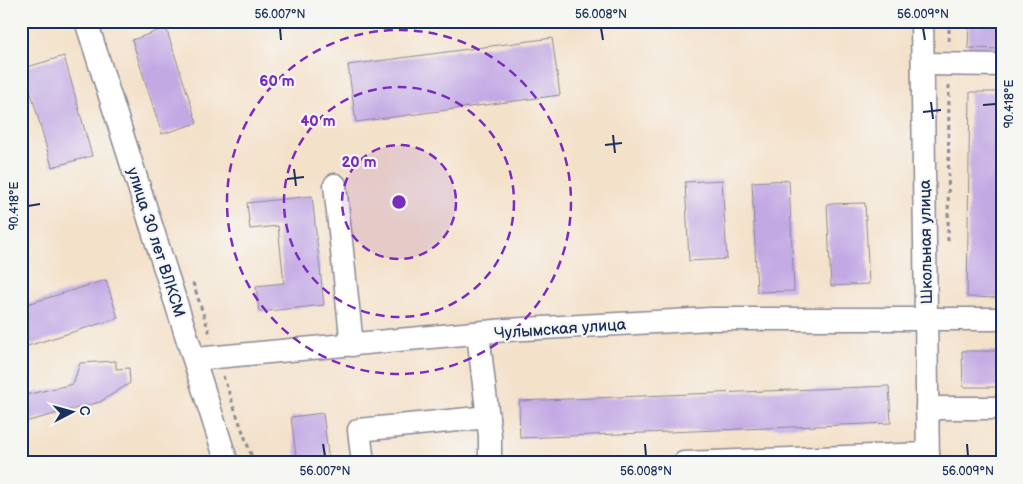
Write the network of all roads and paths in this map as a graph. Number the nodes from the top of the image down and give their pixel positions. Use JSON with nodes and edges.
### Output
{"nodes":[{"id":1,"x":86,"y":21,"type":"edge"},
{"id":2,"x":922,"y":21,"type":"edge"},
{"id":3,"x":949,"y":21,"type":"edge"},
{"id":4,"x":923,"y":64,"type":"junction"},
{"id":5,"x":949,"y":64,"type":"junction"},
{"id":6,"x":1002,"y":65,"type":"edge"},
{"id":7,"x":335,"y":185,"type":"dead end"},
{"id":8,"x":948,"y":250,"type":"dead end"},
{"id":9,"x":926,"y":319,"type":"junction"},
{"id":10,"x":1002,"y":319,"type":"edge"},
{"id":11,"x":478,"y":333,"type":"junction"},
{"id":12,"x":352,"y":345,"type":"junction"},
{"id":13,"x":195,"y":359,"type":"junction"},
{"id":14,"x":927,"y":408,"type":"junction"},
{"id":15,"x":1002,"y":408,"type":"edge"},
{"id":16,"x":488,"y":416,"type":"junction"},
{"id":17,"x":928,"y":458,"type":"edge"},
{"id":18,"x":228,"y":463,"type":"edge"},
{"id":19,"x":362,"y":463,"type":"edge"},
{"id":20,"x":490,"y":463,"type":"edge"},
{"id":21,"x":684,"y":463,"type":"edge"}],
"edges":[{"from":1,"to":13,"type":"street","name":"улица 30 лет ВЛКСМ"},
{"from":2,"to":4,"type":"street","name":"Школьная улица"},
{"from":3,"to":5,"type":"path"},
{"from":4,"to":5,"type":"street"},
{"from":4,"to":9,"type":"street","name":"Школьная улица"},
{"from":5,"to":6,"type":"street"},
{"from":5,"to":8,"type":"path"},
{"from":7,"to":12,"type":"street"},
{"from":9,"to":10,"type":"street","name":"Чулымская улица"},
{"from":9,"to":11,"type":"street","name":"Чулымская улица"},
{"from":9,"to":14,"type":"street","name":"Школьная улица"},
{"from":11,"to":12,"type":"street","name":"Чулымская улица"},
{"from":11,"to":16,"type":"street"},
{"from":12,"to":13,"type":"street","name":"Чулымская улица"},
{"from":13,"to":18,"type":"street","name":"улица 30 лет ВЛКСМ"},
{"from":14,"to":15,"type":"street"},
{"from":14,"to":17,"type":"street","name":"Школьная улица"},
{"from":16,"to":19,"type":"street"},
{"from":16,"to":20,"type":"street"},
{"from":17,"to":21,"type":"street"}]}
